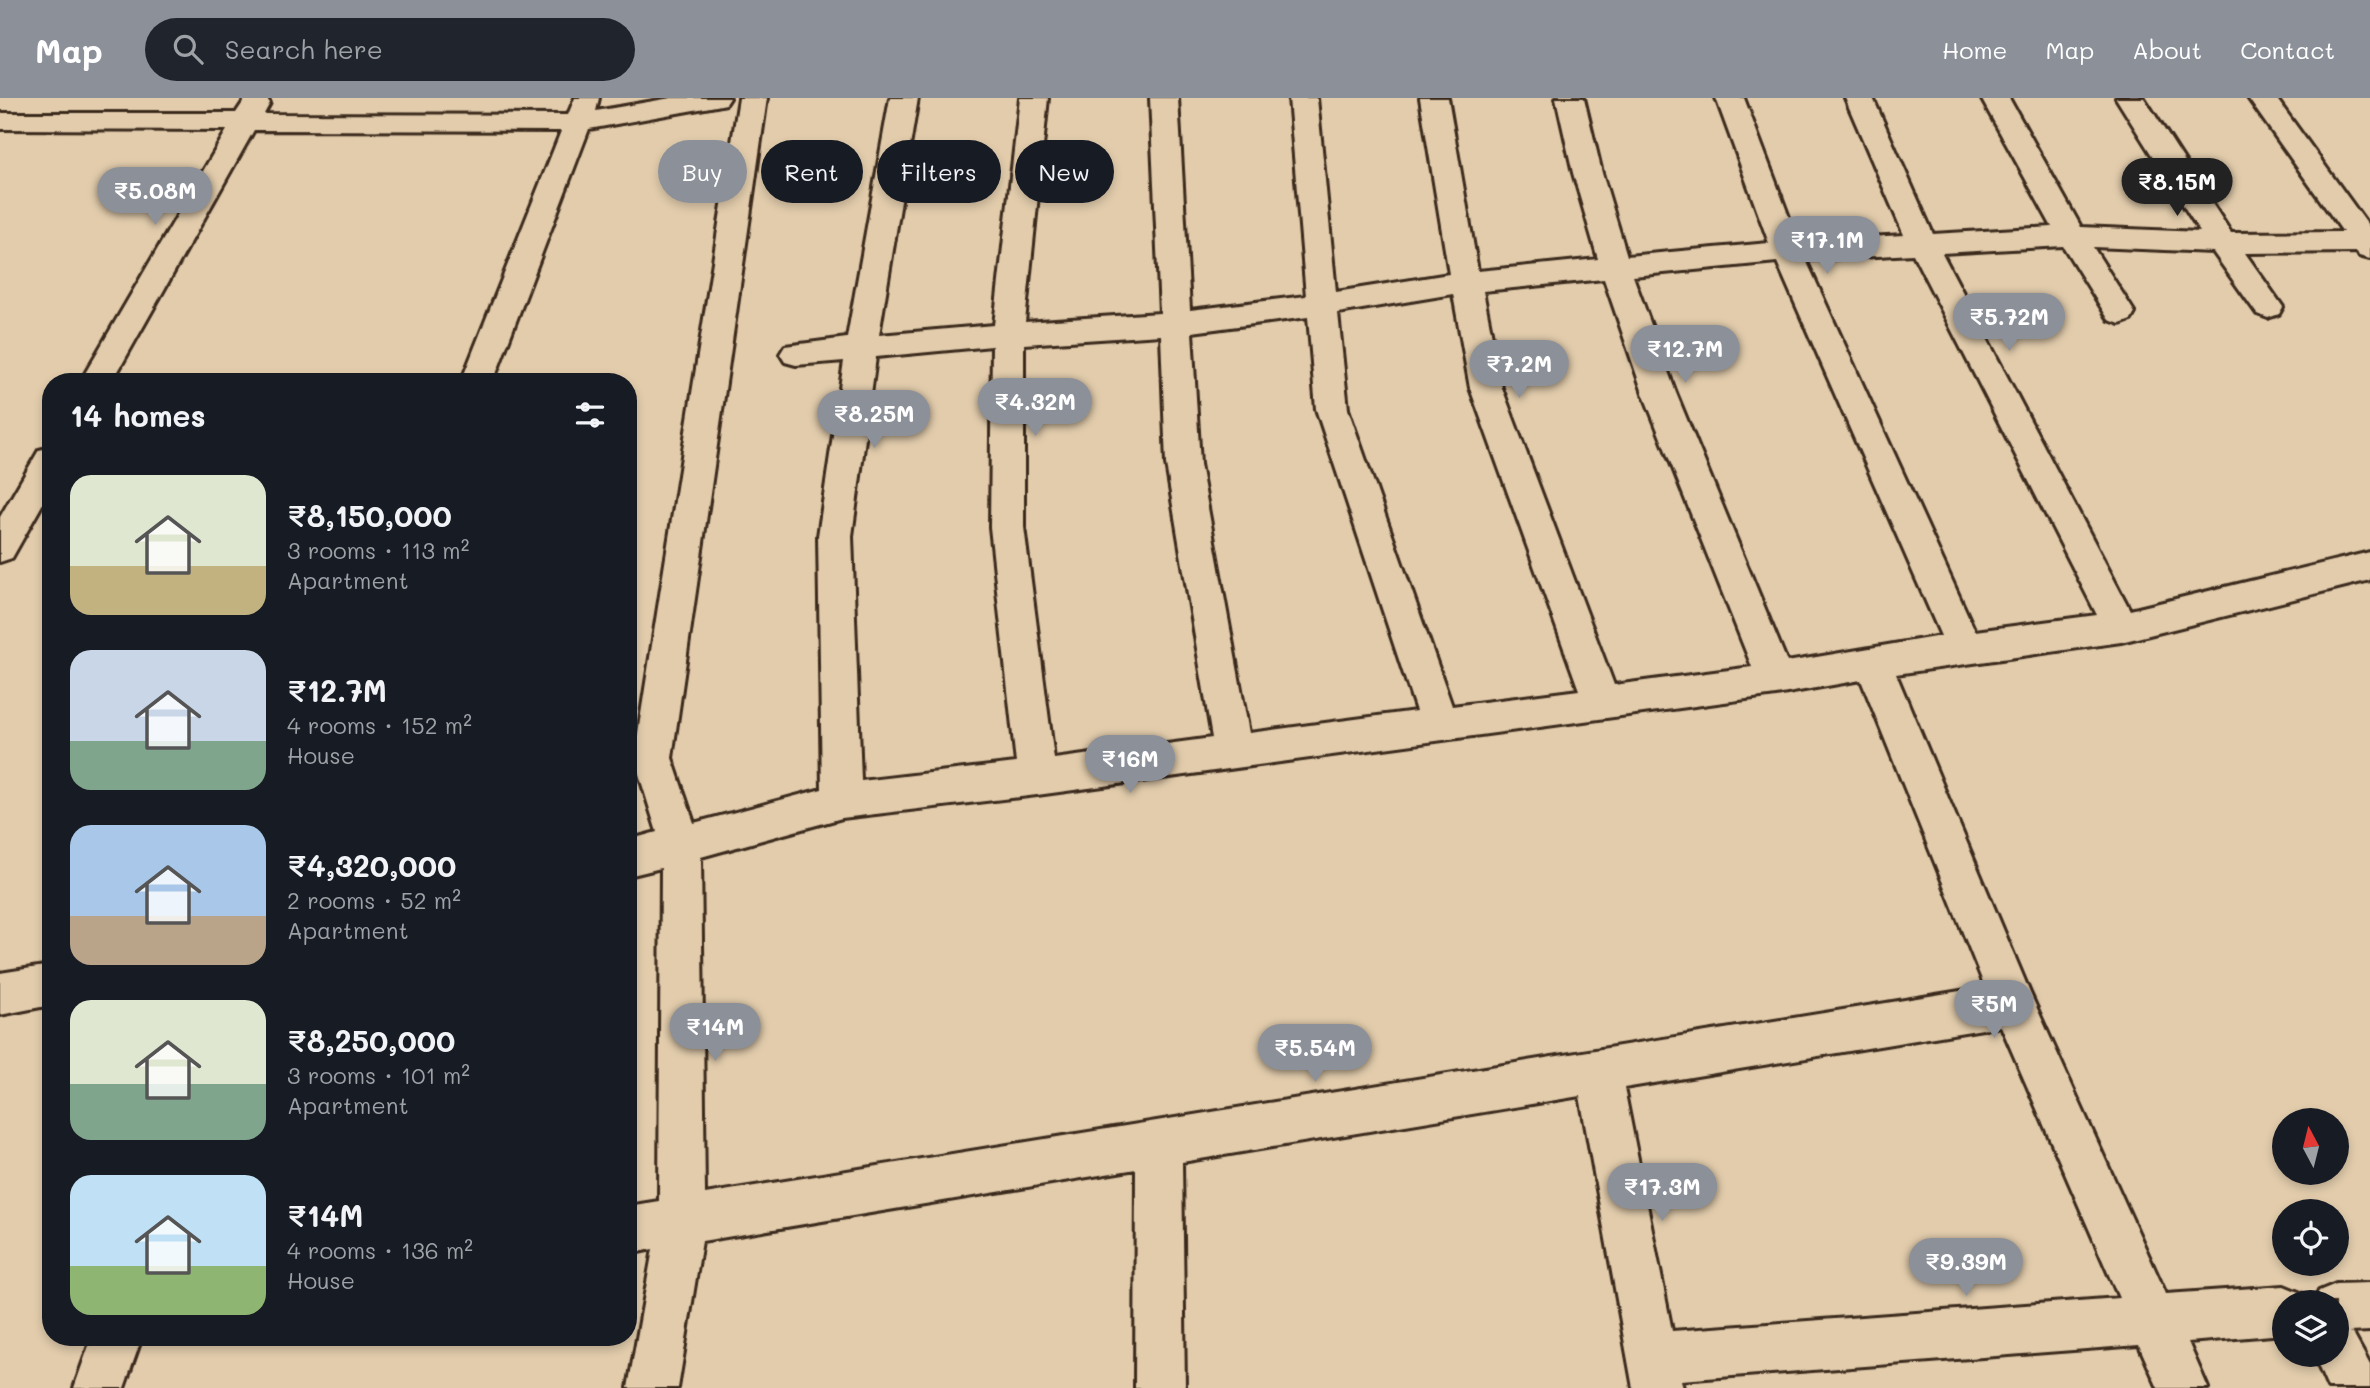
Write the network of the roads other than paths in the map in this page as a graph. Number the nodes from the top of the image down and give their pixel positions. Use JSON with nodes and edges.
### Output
{"nodes":[{"id":1,"x":716,"y":98,"type":"edge"},
{"id":2,"x":753,"y":98,"type":"edge"},
{"id":3,"x":904,"y":98,"type":"edge"},
{"id":4,"x":1034,"y":98,"type":"edge"},
{"id":5,"x":1164,"y":98,"type":"edge"},
{"id":6,"x":1303,"y":98,"type":"edge"},
{"id":7,"x":1434,"y":98,"type":"edge"},
{"id":8,"x":1570,"y":98,"type":"edge"},
{"id":9,"x":1730,"y":98,"type":"edge"},
{"id":10,"x":1859,"y":98,"type":"edge"},
{"id":11,"x":1995,"y":98,"type":"edge"},
{"id":12,"x":2130,"y":98,"type":"edge"},
{"id":13,"x":2262,"y":98,"type":"edge"},
{"id":14,"x":253,"y":109,"type":"edge"},
{"id":15,"x":583,"y":111,"type":"edge"},
{"id":16,"x":0,"y":121,"type":"edge"},
{"id":17,"x":2071,"y":236,"type":"junction"},
{"id":18,"x":2222,"y":243,"type":"junction"},
{"id":19,"x":1923,"y":244,"type":"junction"},
{"id":20,"x":2368,"y":244,"type":"edge"},
{"id":21,"x":1787,"y":251,"type":"junction"},
{"id":22,"x":1617,"y":267,"type":"junction"},
{"id":23,"x":1466,"y":282,"type":"junction"},
{"id":24,"x":1321,"y":305,"type":"junction"},
{"id":25,"x":2268,"y":307,"type":"dead end"},
{"id":26,"x":2120,"y":313,"type":"dead end"},
{"id":27,"x":1175,"y":323,"type":"junction"},
{"id":28,"x":1008,"y":334,"type":"junction"},
{"id":29,"x":860,"y":349,"type":"junction"},
{"id":30,"x":796,"y":354,"type":"dead end"},
{"id":31,"x":101,"y":373,"type":"edge"},
{"id":32,"x":481,"y":373,"type":"edge"},
{"id":33,"x":42,"y":475,"type":"edge"},
{"id":34,"x":0,"y":548,"type":"edge"},
{"id":35,"x":2370,"y":566,"type":"edge"},
{"id":36,"x":2121,"y":627,"type":"junction"},
{"id":37,"x":1964,"y":647,"type":"junction"},
{"id":38,"x":1872,"y":662,"type":"junction"},
{"id":39,"x":1776,"y":679,"type":"junction"},
{"id":40,"x":1602,"y":702,"type":"junction"},
{"id":41,"x":1439,"y":724,"type":"junction"},
{"id":42,"x":1233,"y":751,"type":"junction"},
{"id":43,"x":1037,"y":778,"type":"junction"},
{"id":44,"x":842,"y":801,"type":"junction"},
{"id":45,"x":681,"y":844,"type":"junction"},
{"id":46,"x":637,"y":856,"type":"edge"},
{"id":47,"x":42,"y":987,"type":"edge"},
{"id":48,"x":0,"y":994,"type":"edge"},
{"id":49,"x":2013,"y":1003,"type":"junction"},
{"id":50,"x":1598,"y":1071,"type":"junction"},
{"id":51,"x":1159,"y":1143,"type":"junction"},
{"id":52,"x":682,"y":1221,"type":"junction"},
{"id":53,"x":637,"y":1228,"type":"edge"},
{"id":54,"x":2370,"y":1307,"type":"edge"},
{"id":55,"x":2349,"y":1308,"type":"edge"},
{"id":56,"x":2272,"y":1311,"type":"edge"},
{"id":57,"x":2151,"y":1319,"type":"junction"},
{"id":58,"x":114,"y":1346,"type":"edge"},
{"id":59,"x":2344,"y":1367,"type":"edge"},
{"id":60,"x":1656,"y":1372,"type":"edge"},
{"id":61,"x":99,"y":1388,"type":"edge"},
{"id":62,"x":653,"y":1388,"type":"edge"},
{"id":63,"x":1160,"y":1388,"type":"edge"},
{"id":64,"x":2183,"y":1388,"type":"edge"},
{"id":65,"x":2355,"y":1388,"type":"edge"}],
"edges":[{"from":1,"to":15,"type":"street"},
{"from":2,"to":45,"type":"street"},
{"from":3,"to":29,"type":"street"},
{"from":4,"to":28,"type":"street"},
{"from":5,"to":27,"type":"street"},
{"from":6,"to":24,"type":"street"},
{"from":7,"to":23,"type":"street"},
{"from":8,"to":22,"type":"street"},
{"from":9,"to":21,"type":"street"},
{"from":10,"to":19,"type":"street"},
{"from":11,"to":17,"type":"street"},
{"from":12,"to":18,"type":"street"},
{"from":13,"to":20,"type":"street"},
{"from":14,"to":15,"type":"street"},
{"from":14,"to":16,"type":"street"},
{"from":14,"to":31,"type":"street"},
{"from":15,"to":32,"type":"street"},
{"from":17,"to":18,"type":"street"},
{"from":17,"to":19,"type":"street"},
{"from":17,"to":26,"type":"street"},
{"from":18,"to":20,"type":"street"},
{"from":18,"to":25,"type":"street"},
{"from":19,"to":21,"type":"street"},
{"from":19,"to":36,"type":"street"},
{"from":21,"to":22,"type":"street"},
{"from":21,"to":37,"type":"street"},
{"from":22,"to":23,"type":"street"},
{"from":22,"to":39,"type":"street"},
{"from":23,"to":24,"type":"street"},
{"from":23,"to":40,"type":"street"},
{"from":24,"to":27,"type":"street"},
{"from":24,"to":41,"type":"street"},
{"from":27,"to":28,"type":"street"},
{"from":27,"to":42,"type":"street"},
{"from":28,"to":29,"type":"street"},
{"from":28,"to":43,"type":"street"},
{"from":29,"to":30,"type":"street"},
{"from":29,"to":44,"type":"street"},
{"from":33,"to":34,"type":"street"},
{"from":35,"to":36,"type":"street"},
{"from":36,"to":37,"type":"street"},
{"from":37,"to":38,"type":"street"},
{"from":38,"to":39,"type":"street"},
{"from":38,"to":49,"type":"street"},
{"from":39,"to":40,"type":"street"},
{"from":40,"to":41,"type":"street"},
{"from":41,"to":42,"type":"street"},
{"from":42,"to":43,"type":"street"},
{"from":43,"to":44,"type":"street"},
{"from":44,"to":45,"type":"street"},
{"from":45,"to":46,"type":"street"},
{"from":45,"to":52,"type":"street"},
{"from":47,"to":48,"type":"street"},
{"from":49,"to":50,"type":"street"},
{"from":49,"to":57,"type":"street"},
{"from":50,"to":51,"type":"street"},
{"from":50,"to":60,"type":"street"},
{"from":51,"to":52,"type":"street"},
{"from":51,"to":63,"type":"street"},
{"from":52,"to":53,"type":"street"},
{"from":52,"to":62,"type":"street"},
{"from":54,"to":55,"type":"street"},
{"from":56,"to":57,"type":"street"},
{"from":57,"to":60,"type":"street"},
{"from":57,"to":64,"type":"street"},
{"from":58,"to":61,"type":"street"},
{"from":59,"to":65,"type":"street"}]}
